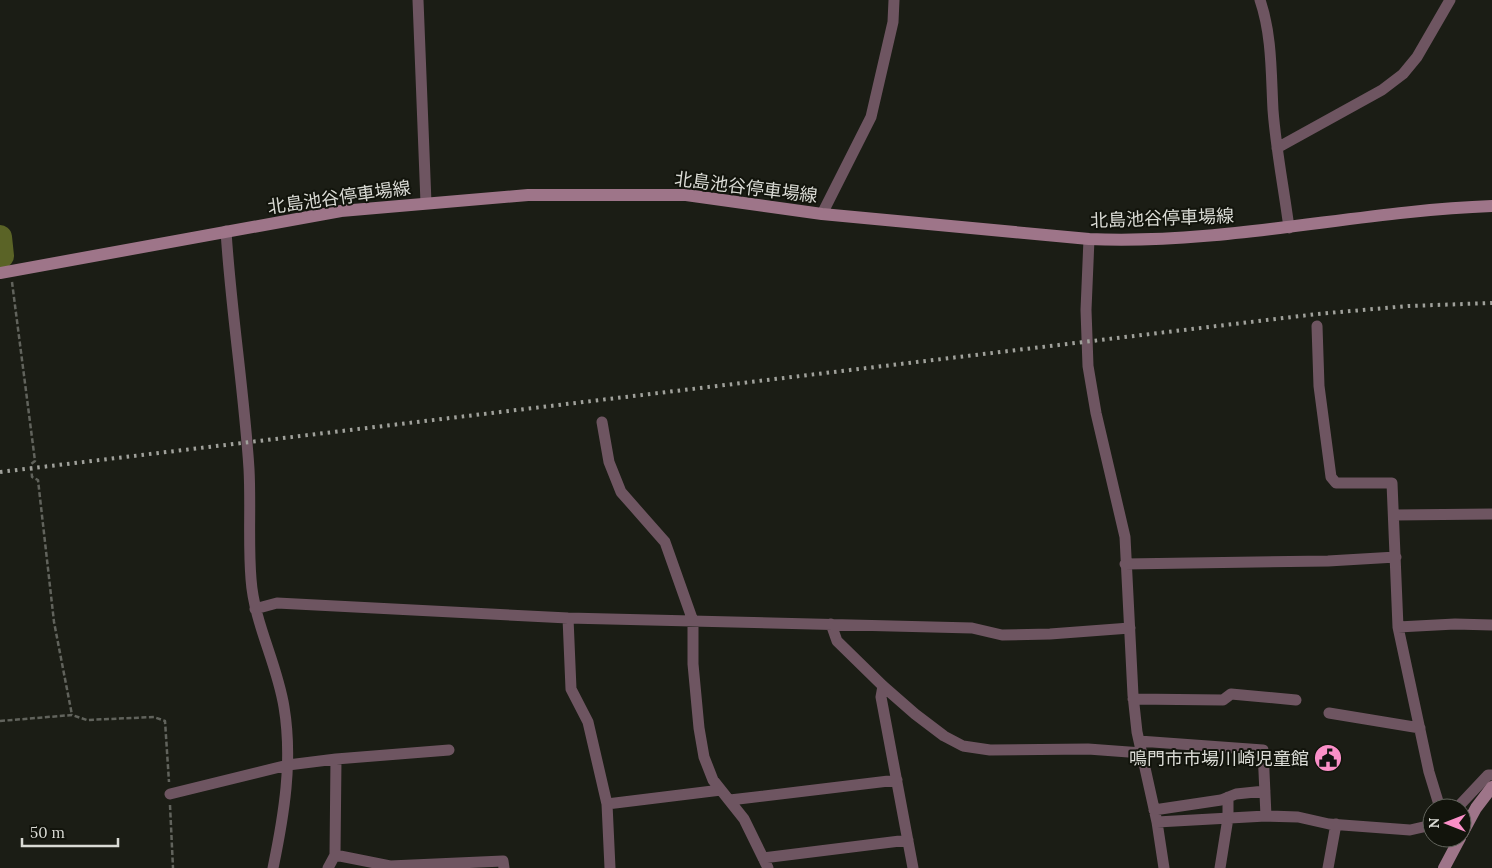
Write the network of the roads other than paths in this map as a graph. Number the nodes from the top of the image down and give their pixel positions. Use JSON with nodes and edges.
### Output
{"nodes":[{"id":1,"x":418,"y":0,"type":"edge"},
{"id":2,"x":894,"y":0,"type":"edge"},
{"id":3,"x":1260,"y":0,"type":"edge"},
{"id":4,"x":1450,"y":0,"type":"edge"},
{"id":5,"x":1277,"y":148,"type":"junction"},
{"id":6,"x":426,"y":203,"type":"junction"},
{"id":7,"x":1492,"y":206,"type":"edge"},
{"id":8,"x":822,"y":214,"type":"junction"},
{"id":9,"x":1289,"y":228,"type":"junction"},
{"id":10,"x":226,"y":231,"type":"junction"},
{"id":11,"x":1089,"y":239,"type":"junction"},
{"id":12,"x":5,"y":272,"type":"edge"},
{"id":13,"x":1317,"y":326,"type":"dead end"},
{"id":14,"x":602,"y":422,"type":"dead end"},
{"id":15,"x":1492,"y":514,"type":"edge"},
{"id":16,"x":1394,"y":515,"type":"junction"},
{"id":17,"x":1396,"y":557,"type":"junction"},
{"id":18,"x":1125,"y":564,"type":"junction"},
{"id":19,"x":255,"y":609,"type":"junction"},
{"id":20,"x":568,"y":618,"type":"junction"},
{"id":21,"x":693,"y":621,"type":"junction"},
{"id":22,"x":832,"y":624,"type":"junction"},
{"id":23,"x":1492,"y":625,"type":"edge"},
{"id":24,"x":1398,"y":627,"type":"junction"},
{"id":25,"x":1130,"y":628,"type":"junction"},
{"id":26,"x":883,"y":686,"type":"junction"},
{"id":27,"x":1133,"y":700,"type":"junction"},
{"id":28,"x":1296,"y":700,"type":"dead end"},
{"id":29,"x":1329,"y":713,"type":"dead end"},
{"id":30,"x":1420,"y":728,"type":"junction"},
{"id":31,"x":1139,"y":741,"type":"junction"},
{"id":32,"x":449,"y":750,"type":"dead end"},
{"id":33,"x":1142,"y":753,"type":"junction"},
{"id":34,"x":336,"y":759,"type":"junction"},
{"id":35,"x":288,"y":766,"type":"junction"},
{"id":36,"x":1492,"y":774,"type":"edge"},
{"id":37,"x":897,"y":780,"type":"junction"},
{"id":38,"x":1492,"y":787,"type":"edge"},
{"id":39,"x":721,"y":790,"type":"junction"},
{"id":40,"x":1265,"y":792,"type":"junction"},
{"id":41,"x":170,"y":794,"type":"road end"},
{"id":42,"x":1228,"y":797,"type":"junction"},
{"id":43,"x":1437,"y":798,"type":"edge"},
{"id":44,"x":1466,"y":798,"type":"edge"},
{"id":45,"x":730,"y":800,"type":"junction"},
{"id":46,"x":607,"y":804,"type":"junction"},
{"id":47,"x":1154,"y":810,"type":"junction"},
{"id":48,"x":1472,"y":815,"type":"edge"},
{"id":49,"x":1266,"y":816,"type":"junction"},
{"id":50,"x":1228,"y":818,"type":"junction"},
{"id":51,"x":1157,"y":822,"type":"junction"},
{"id":52,"x":1336,"y":824,"type":"junction"},
{"id":53,"x":1422,"y":827,"type":"edge"},
{"id":54,"x":908,"y":840,"type":"junction"},
{"id":55,"x":1455,"y":848,"type":"edge"},
{"id":56,"x":335,"y":855,"type":"junction"},
{"id":57,"x":765,"y":863,"type":"edge"},
{"id":58,"x":272,"y":868,"type":"edge"},
{"id":59,"x":328,"y":868,"type":"edge"},
{"id":60,"x":504,"y":868,"type":"edge"},
{"id":61,"x":610,"y":868,"type":"edge"},
{"id":62,"x":914,"y":868,"type":"edge"},
{"id":63,"x":1164,"y":868,"type":"edge"},
{"id":64,"x":1220,"y":868,"type":"edge"},
{"id":65,"x":1328,"y":868,"type":"edge"},
{"id":66,"x":1444,"y":868,"type":"edge"}],
"edges":[{"from":1,"to":6,"type":"street"},
{"from":2,"to":8,"type":"street"},
{"from":3,"to":5,"type":"street"},
{"from":4,"to":5,"type":"street"},
{"from":5,"to":9,"type":"street"},
{"from":6,"to":8,"type":"main road","name":"北島池谷停車場線"},
{"from":6,"to":10,"type":"main road","name":"北島池谷停車場線"},
{"from":7,"to":9,"type":"main road","name":"北島池谷停車場線"},
{"from":8,"to":11,"type":"main road","name":"北島池谷停車場線"},
{"from":9,"to":11,"type":"main road","name":"北島池谷停車場線"},
{"from":10,"to":12,"type":"main road","name":"北島池谷停車場線"},
{"from":10,"to":19,"type":"street"},
{"from":11,"to":18,"type":"street"},
{"from":13,"to":16,"type":"street"},
{"from":14,"to":21,"type":"street"},
{"from":15,"to":16,"type":"street"},
{"from":16,"to":17,"type":"street"},
{"from":17,"to":18,"type":"street"},
{"from":17,"to":24,"type":"street"},
{"from":18,"to":25,"type":"street"},
{"from":19,"to":20,"type":"street"},
{"from":19,"to":35,"type":"street"},
{"from":20,"to":21,"type":"street"},
{"from":20,"to":46,"type":"street"},
{"from":21,"to":22,"type":"street"},
{"from":21,"to":39,"type":"street"},
{"from":22,"to":25,"type":"street"},
{"from":22,"to":26,"type":"street"},
{"from":23,"to":24,"type":"street"},
{"from":24,"to":30,"type":"street"},
{"from":25,"to":27,"type":"street"},
{"from":26,"to":33,"type":"street"},
{"from":26,"to":37,"type":"street"},
{"from":27,"to":28,"type":"street"},
{"from":27,"to":31,"type":"street"},
{"from":29,"to":30,"type":"street"},
{"from":30,"to":43,"type":"street"},
{"from":31,"to":33,"type":"street"},
{"from":31,"to":40,"type":"street"},
{"from":32,"to":34,"type":"street"},
{"from":33,"to":47,"type":"street"},
{"from":34,"to":35,"type":"street"},
{"from":34,"to":56,"type":"street"},
{"from":35,"to":41,"type":"street"},
{"from":35,"to":58,"type":"street"},
{"from":36,"to":44,"type":"street"},
{"from":37,"to":45,"type":"street"},
{"from":37,"to":54,"type":"street"},
{"from":38,"to":48,"type":"main road"},
{"from":39,"to":45,"type":"street"},
{"from":39,"to":46,"type":"street"},
{"from":40,"to":42,"type":"street"},
{"from":40,"to":49,"type":"street"},
{"from":42,"to":47,"type":"street"},
{"from":42,"to":50,"type":"street"},
{"from":45,"to":57,"type":"street"},
{"from":46,"to":61,"type":"street"},
{"from":47,"to":51,"type":"street"},
{"from":49,"to":50,"type":"street"},
{"from":49,"to":52,"type":"street"},
{"from":50,"to":51,"type":"street"},
{"from":50,"to":64,"type":"street"},
{"from":51,"to":63,"type":"street"},
{"from":52,"to":53,"type":"street"},
{"from":52,"to":65,"type":"street"},
{"from":54,"to":57,"type":"street"},
{"from":54,"to":62,"type":"street"},
{"from":55,"to":66,"type":"main road"},
{"from":56,"to":59,"type":"street"},
{"from":56,"to":60,"type":"street"}]}
